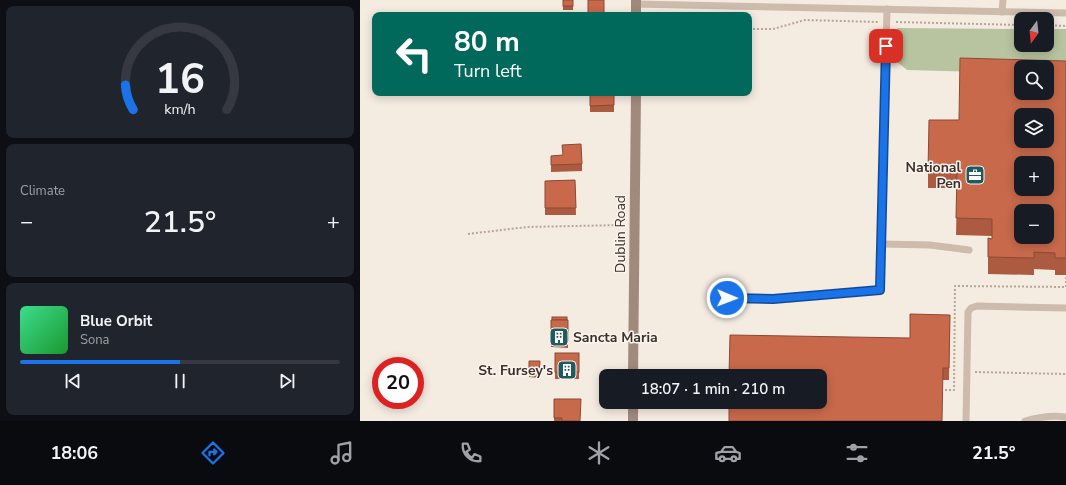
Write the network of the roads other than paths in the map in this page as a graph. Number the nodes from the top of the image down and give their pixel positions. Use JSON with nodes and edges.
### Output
{"nodes":[{"id":1,"x":1003,"y":0,"type":"edge"},
{"id":2,"x":636,"y":2,"type":"edge"},
{"id":3,"x":806,"y":4,"type":"edge"},
{"id":4,"x":887,"y":10,"type":"junction"},
{"id":5,"x":1002,"y":12,"type":"junction"},
{"id":6,"x":1066,"y":13,"type":"edge"},
{"id":7,"x":636,"y":96,"type":"edge"},
{"id":8,"x":881,"y":244,"type":"junction"},
{"id":9,"x":969,"y":250,"type":"dead end"},
{"id":10,"x":727,"y":298,"type":"dead end"},
{"id":11,"x":1066,"y":308,"type":"edge"},
{"id":12,"x":633,"y":369,"type":"edge"},
{"id":13,"x":633,"y":409,"type":"edge"},
{"id":14,"x":1066,"y":417,"type":"edge"},
{"id":15,"x":633,"y":421,"type":"edge"},
{"id":16,"x":966,"y":421,"type":"edge"},
{"id":17,"x":1025,"y":421,"type":"edge"}],
"edges":[{"from":1,"to":5,"type":"lane"},
{"from":2,"to":3,"type":"lane"},
{"from":3,"to":4,"type":"lane"},
{"from":4,"to":5,"type":"lane"},
{"from":4,"to":8,"type":"lane"},
{"from":5,"to":6,"type":"lane"},
{"from":7,"to":12,"type":"main road","name":"Dublin Road"},
{"from":8,"to":9,"type":"lane"},
{"from":8,"to":10,"type":"lane"},
{"from":11,"to":16,"type":"lane"},
{"from":13,"to":15,"type":"main road"},
{"from":14,"to":17,"type":"lane"}]}
